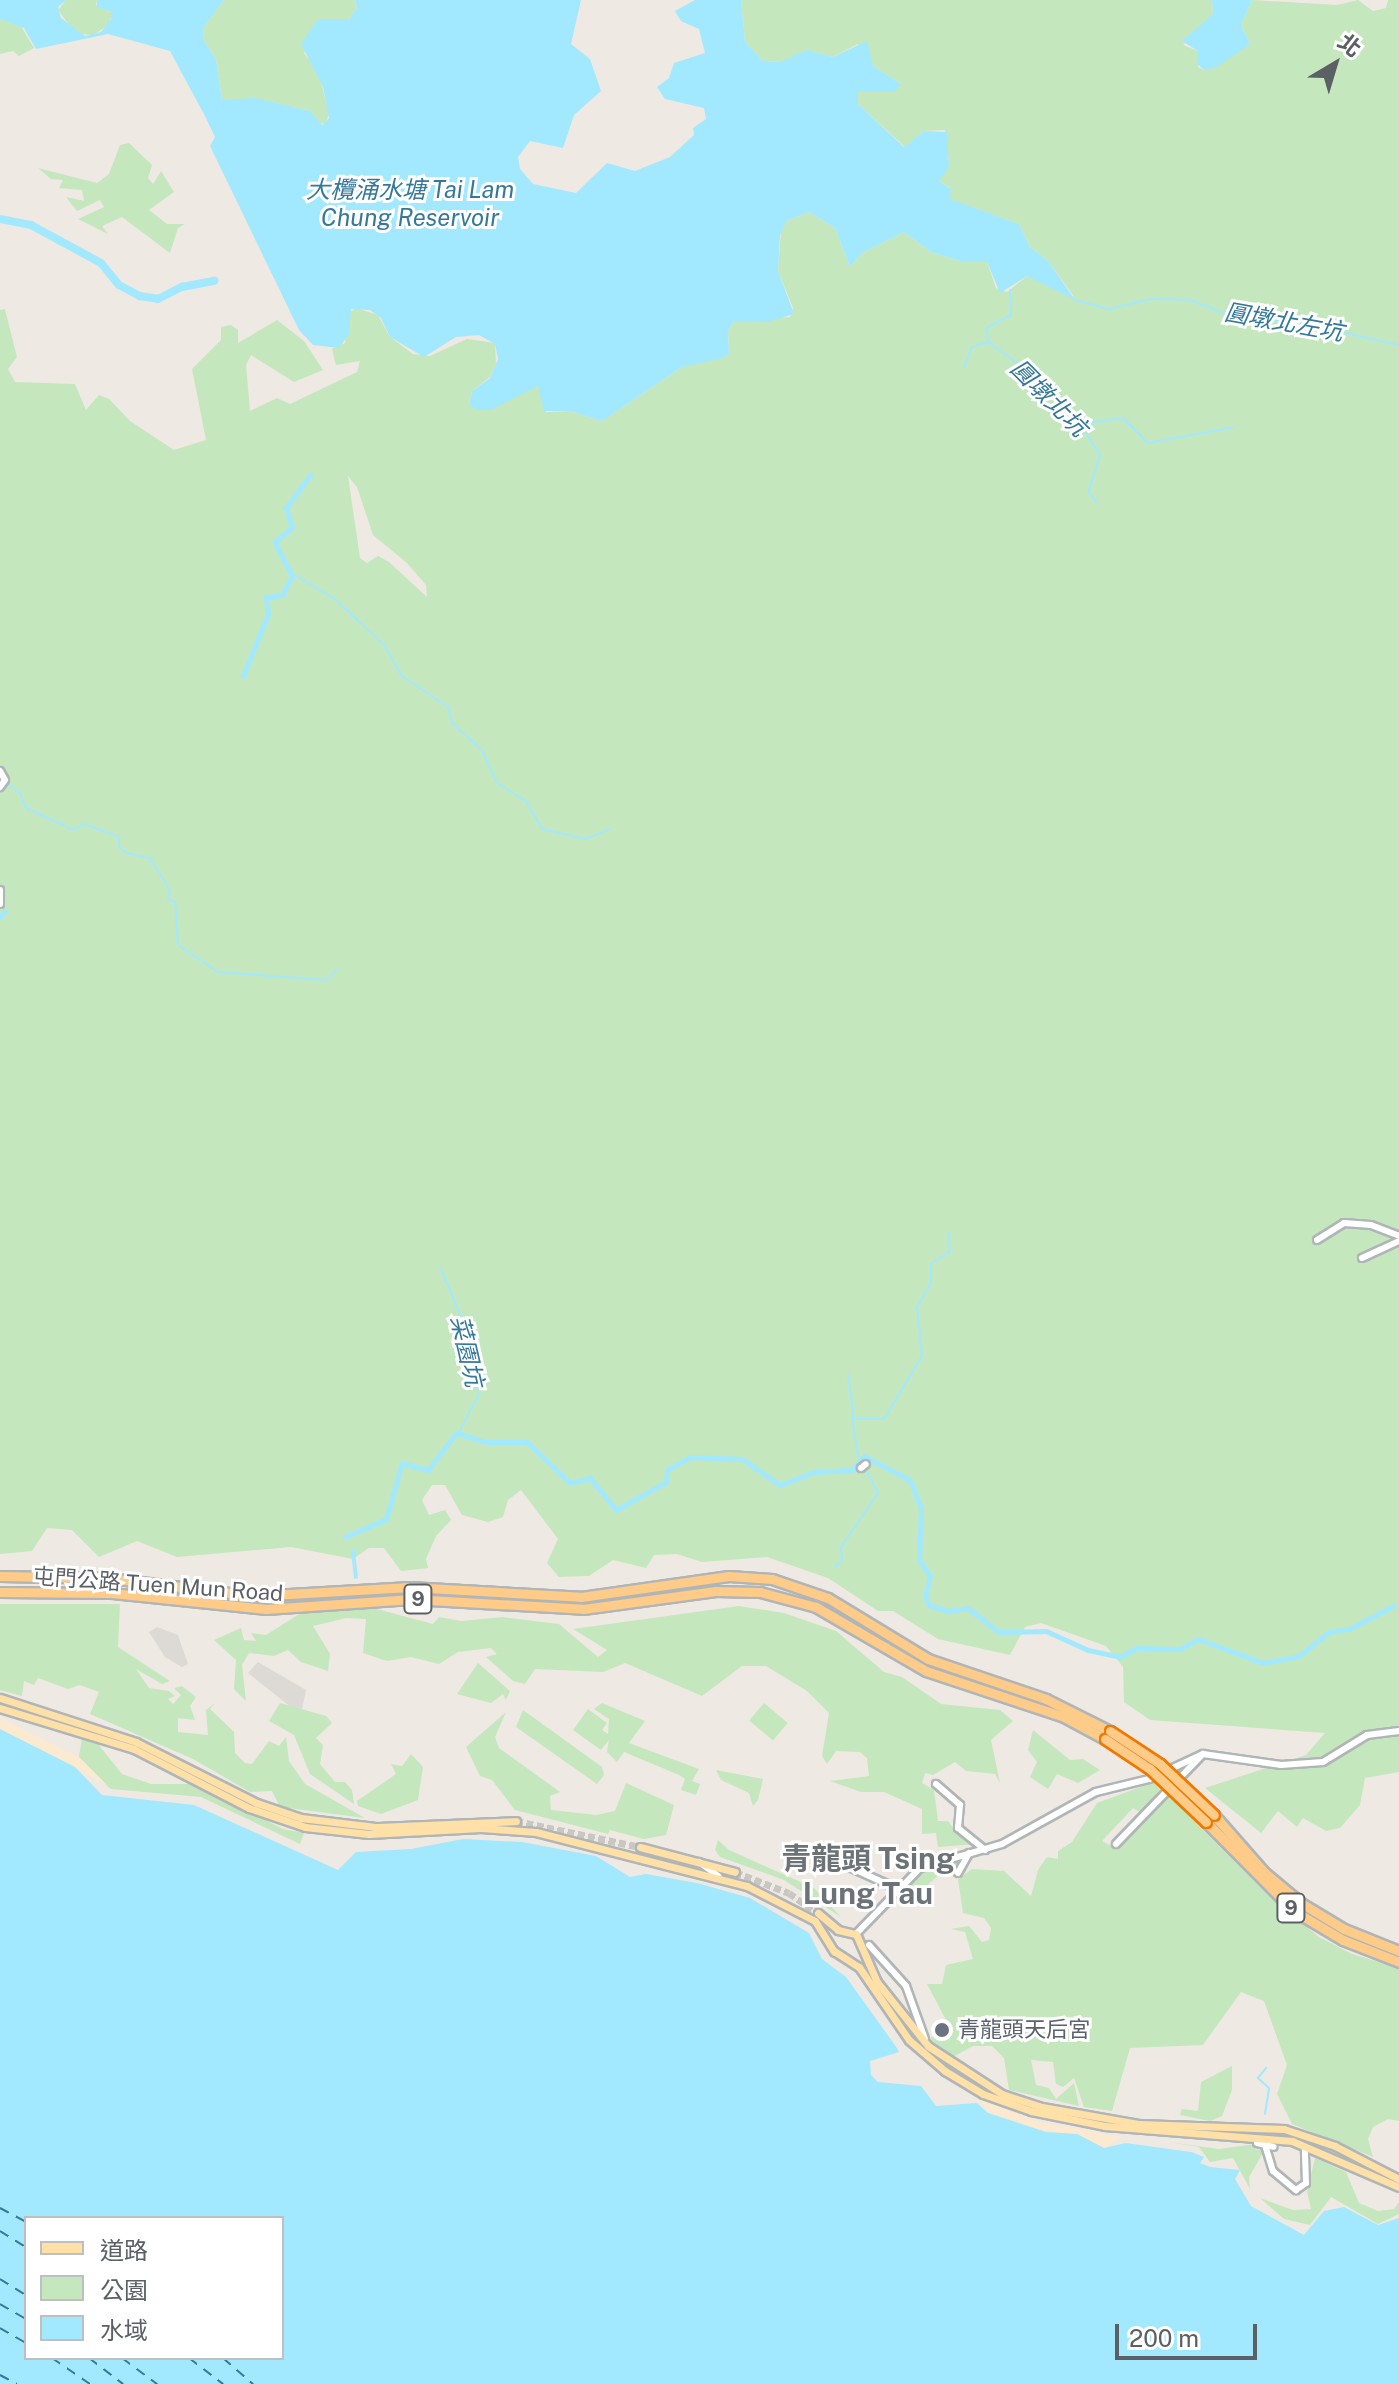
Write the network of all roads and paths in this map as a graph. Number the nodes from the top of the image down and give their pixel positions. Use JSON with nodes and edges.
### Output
{"nodes":[{"id":1,"x":0,"y":771,"type":"edge"},
{"id":2,"x":0,"y":787,"type":"edge"},
{"id":3,"x":0,"y":890,"type":"edge"},
{"id":4,"x":0,"y":904,"type":"edge"},
{"id":5,"x":1399,"y":1238,"type":"edge"},
{"id":6,"x":1317,"y":1240,"type":"dead end"},
{"id":7,"x":1362,"y":1258,"type":"dead end"},
{"id":8,"x":0,"y":1576,"type":"edge"},
{"id":9,"x":0,"y":1592,"type":"edge"},
{"id":10,"x":0,"y":1698,"type":"edge"},
{"id":11,"x":0,"y":1708,"type":"edge"},
{"id":12,"x":1399,"y":1731,"type":"edge"},
{"id":13,"x":1108,"y":1735,"type":"junction"},
{"id":14,"x":1203,"y":1754,"type":"junction"},
{"id":15,"x":936,"y":1784,"type":"dead end"},
{"id":16,"x":1210,"y":1818,"type":"junction"},
{"id":17,"x":516,"y":1821,"type":"tunnel mouth"},
{"id":18,"x":1116,"y":1844,"type":"dead end"},
{"id":19,"x":640,"y":1847,"type":"tunnel mouth"},
{"id":20,"x":985,"y":1850,"type":"junction"},
{"id":21,"x":969,"y":1853,"type":"junction"},
{"id":22,"x":836,"y":1861,"type":"dead end"},
{"id":23,"x":699,"y":1862,"type":"junction"},
{"id":24,"x":735,"y":1872,"type":"tunnel mouth"},
{"id":25,"x":958,"y":1873,"type":"dead end"},
{"id":26,"x":725,"y":1879,"type":"junction"},
{"id":27,"x":898,"y":1889,"type":"junction"},
{"id":28,"x":818,"y":1913,"type":"tunnel mouth"},
{"id":29,"x":838,"y":1930,"type":"junction"},
{"id":30,"x":856,"y":1934,"type":"junction"},
{"id":31,"x":831,"y":1944,"type":"junction"},
{"id":32,"x":858,"y":1946,"type":"junction"},
{"id":33,"x":870,"y":1948,"type":"dead end"},
{"id":34,"x":1399,"y":1951,"type":"edge"},
{"id":35,"x":845,"y":1956,"type":"junction"},
{"id":36,"x":1399,"y":1962,"type":"edge"},
{"id":37,"x":912,"y":1999,"type":"junction"},
{"id":38,"x":898,"y":2014,"type":"junction"},
{"id":39,"x":928,"y":2046,"type":"junction"},
{"id":40,"x":1257,"y":2143,"type":"dead end"},
{"id":41,"x":1300,"y":2143,"type":"junction"},
{"id":42,"x":1265,"y":2145,"type":"junction"},
{"id":43,"x":1274,"y":2147,"type":"dead end"},
{"id":44,"x":1327,"y":2152,"type":"junction"},
{"id":45,"x":1308,"y":2161,"type":"junction"},
{"id":46,"x":1399,"y":2179,"type":"edge"},
{"id":47,"x":1399,"y":2187,"type":"edge"}],
"edges":[{"from":1,"to":2,"type":"street"},
{"from":3,"to":4,"type":"street"},
{"from":5,"to":6,"type":"street"},
{"from":5,"to":7,"type":"street"},
{"from":8,"to":13,"type":"highway","name":"屯門公路 Tuen Mun Road","number":"9"},
{"from":9,"to":13,"type":"highway","name":"屯門公路 Tuen Mun Road","number":"9"},
{"from":10,"to":17,"type":"main road"},
{"from":11,"to":26,"type":"main road"},
{"from":12,"to":14,"type":"street"},
{"from":13,"to":16,"type":"highway","name":"屯門公路 Tuen Mun Road","number":"9","bridge":true},
{"from":14,"to":18,"type":"street"},
{"from":14,"to":20,"type":"street"},
{"from":15,"to":20,"type":"street"},
{"from":16,"to":34,"type":"highway","name":"屯門公路 Tuen Mun Road","number":"9"},
{"from":16,"to":36,"type":"highway","name":"屯門公路 Tuen Mun Road","number":"9"},
{"from":19,"to":23,"type":"main road"},
{"from":20,"to":21,"type":"street"},
{"from":21,"to":25,"type":"street"},
{"from":21,"to":27,"type":"street"},
{"from":22,"to":27,"type":"street"},
{"from":23,"to":24,"type":"main road"},
{"from":23,"to":26,"type":"street"},
{"from":26,"to":31,"type":"main road"},
{"from":27,"to":30,"type":"street"},
{"from":28,"to":29,"type":"main road"},
{"from":29,"to":30,"type":"main road"},
{"from":29,"to":31,"type":"main road"},
{"from":30,"to":32,"type":"main road"},
{"from":31,"to":35,"type":"main road"},
{"from":32,"to":35,"type":"main road"},
{"from":32,"to":38,"type":"main road"},
{"from":33,"to":37,"type":"street"},
{"from":35,"to":41,"type":"main road"},
{"from":37,"to":38,"type":"street"},
{"from":37,"to":39,"type":"street"},
{"from":38,"to":39,"type":"main road"},
{"from":39,"to":46,"type":"main road"},
{"from":40,"to":42,"type":"street"},
{"from":41,"to":44,"type":"main road"},
{"from":41,"to":45,"type":"street"},
{"from":42,"to":43,"type":"street"},
{"from":42,"to":45,"type":"street"},
{"from":44,"to":45,"type":"street"},
{"from":44,"to":47,"type":"main road"}]}
